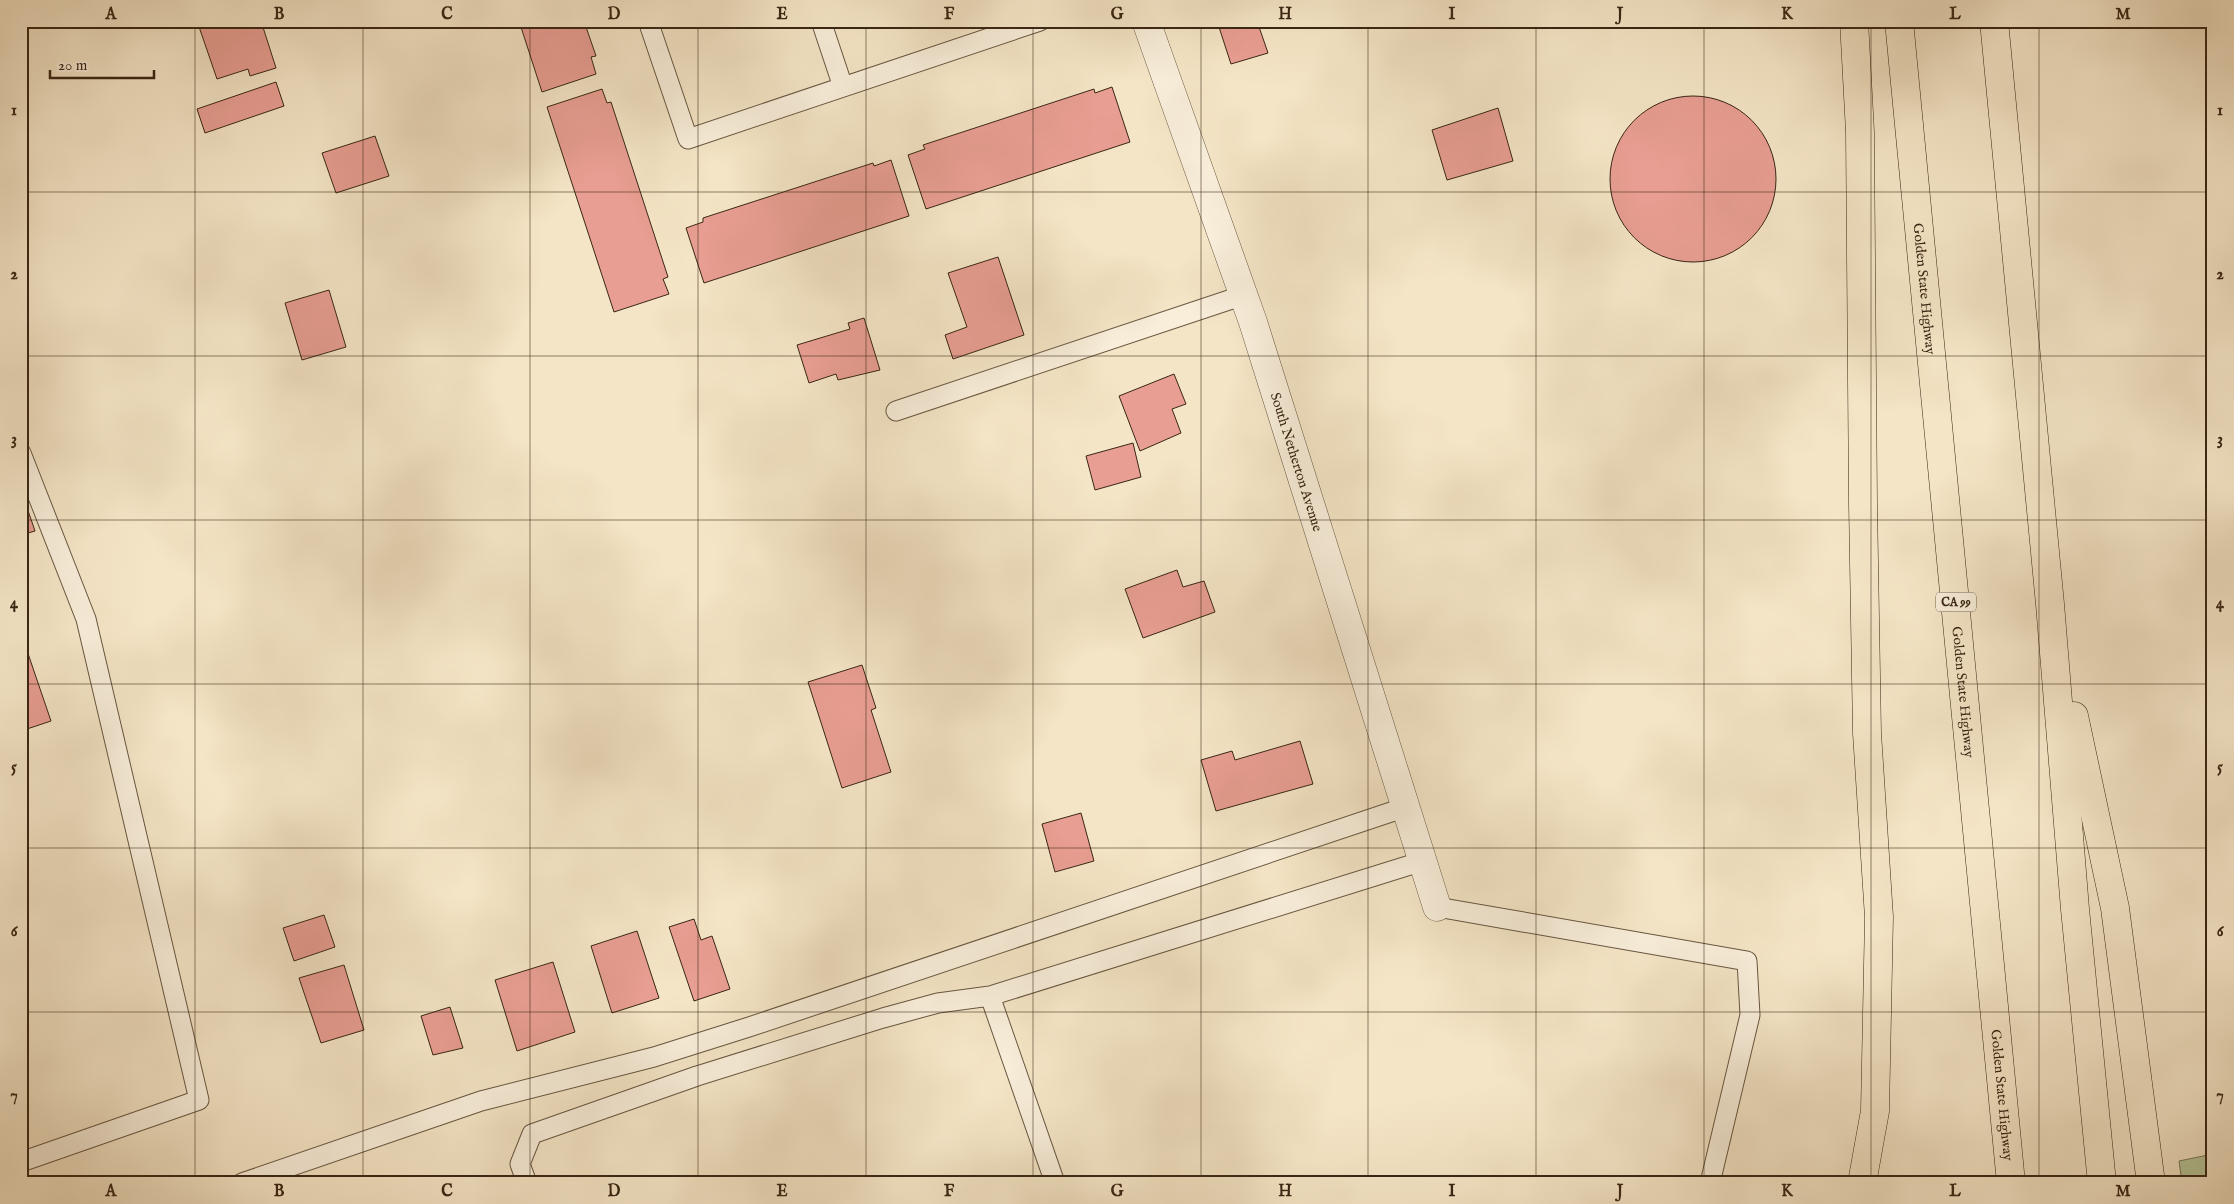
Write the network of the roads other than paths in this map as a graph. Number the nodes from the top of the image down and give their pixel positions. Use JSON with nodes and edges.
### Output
{"nodes":[{"id":1,"x":648,"y":21,"type":"edge"},
{"id":2,"x":821,"y":21,"type":"edge"},
{"id":3,"x":1040,"y":21,"type":"edge"},
{"id":4,"x":1146,"y":21,"type":"edge"},
{"id":5,"x":1854,"y":21,"type":"edge"},
{"id":6,"x":1899,"y":21,"type":"edge"},
{"id":7,"x":1994,"y":21,"type":"edge"},
{"id":8,"x":843,"y":87,"type":"junction"},
{"id":9,"x":1244,"y":295,"type":"junction"},
{"id":10,"x":896,"y":411,"type":"dead end"},
{"id":11,"x":21,"y":453,"type":"edge"},
{"id":12,"x":2050,"y":604,"type":"junction"},
{"id":13,"x":1406,"y":807,"type":"junction"},
{"id":14,"x":1423,"y":861,"type":"junction"},
{"id":15,"x":1437,"y":906,"type":"joint"},
{"id":16,"x":990,"y":996,"type":"junction"},
{"id":17,"x":21,"y":1162,"type":"edge"},
{"id":18,"x":242,"y":1183,"type":"edge"},
{"id":19,"x":527,"y":1183,"type":"edge"},
{"id":20,"x":1054,"y":1183,"type":"edge"},
{"id":21,"x":1710,"y":1183,"type":"edge"},
{"id":22,"x":1862,"y":1183,"type":"edge"},
{"id":23,"x":2011,"y":1183,"type":"edge"},
{"id":24,"x":2102,"y":1183,"type":"edge"},
{"id":25,"x":2151,"y":1183,"type":"edge"}],
"edges":[{"from":1,"to":8,"type":"lane"},
{"from":2,"to":8,"type":"lane"},
{"from":3,"to":8,"type":"lane"},
{"from":4,"to":9,"type":"street","name":"South Netherton Avenue"},
{"from":5,"to":22,"type":"highway"},
{"from":6,"to":23,"type":"highway","name":"Golden State Highway","number":"CA 99"},
{"from":7,"to":12,"type":"highway"},
{"from":9,"to":10,"type":"lane"},
{"from":9,"to":13,"type":"street","name":"South Netherton Avenue"},
{"from":11,"to":17,"type":"lane"},
{"from":12,"to":24,"type":"highway"},
{"from":12,"to":25,"type":"highway"},
{"from":13,"to":14,"type":"street","name":"South Netherton Avenue"},
{"from":13,"to":18,"type":"lane"},
{"from":14,"to":15,"type":"street","name":"South Netherton Avenue"},
{"from":14,"to":16,"type":"lane"},
{"from":15,"to":21,"type":"lane"},
{"from":16,"to":19,"type":"lane"},
{"from":16,"to":20,"type":"lane"}]}
